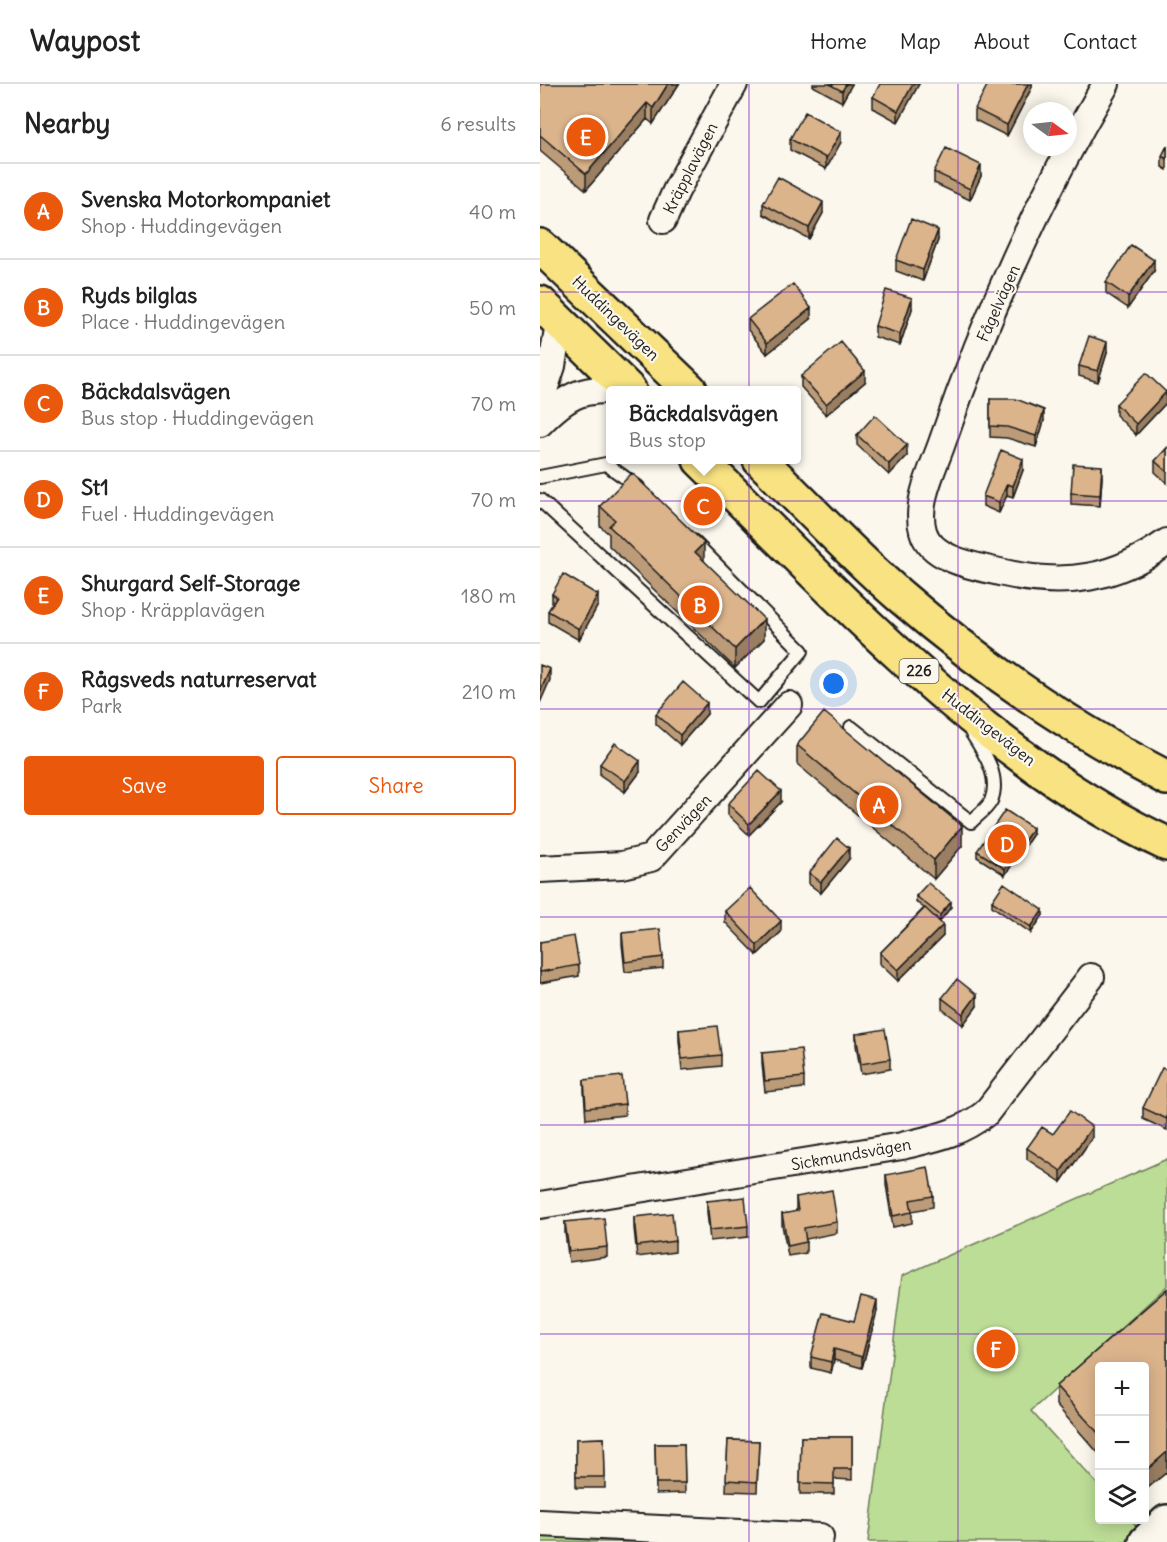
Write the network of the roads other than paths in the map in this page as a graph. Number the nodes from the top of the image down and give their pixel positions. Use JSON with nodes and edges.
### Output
{"nodes":[{"id":1,"x":734,"y":84,"type":"edge"},
{"id":2,"x":1106,"y":84,"type":"edge"},
{"id":3,"x":663,"y":220,"type":"dead end"},
{"id":4,"x":540,"y":246,"type":"edge"},
{"id":5,"x":550,"y":313,"type":"edge"},
{"id":6,"x":624,"y":386,"type":"edge"},
{"id":7,"x":686,"y":386,"type":"edge"},
{"id":8,"x":606,"y":389,"type":"edge"},
{"id":9,"x":540,"y":402,"type":"edge"},
{"id":10,"x":540,"y":423,"type":"edge"},
{"id":11,"x":705,"y":464,"type":"edge"},
{"id":12,"x":765,"y":464,"type":"edge"},
{"id":13,"x":540,"y":477,"type":"edge"},
{"id":14,"x":650,"y":499,"type":"edge"},
{"id":15,"x":540,"y":500,"type":"edge"},
{"id":16,"x":684,"y":533,"type":"edge"},
{"id":17,"x":1167,"y":542,"type":"edge"},
{"id":18,"x":952,"y":701,"type":"junction"},
{"id":19,"x":789,"y":705,"type":"dead end"},
{"id":20,"x":851,"y":727,"type":"dead end"},
{"id":21,"x":1167,"y":778,"type":"edge"},
{"id":22,"x":1167,"y":844,"type":"edge"},
{"id":23,"x":540,"y":869,"type":"edge"},
{"id":24,"x":1091,"y":977,"type":"dead end"},
{"id":25,"x":540,"y":1205,"type":"edge"},
{"id":26,"x":1167,"y":1522,"type":"edge"},
{"id":27,"x":540,"y":1523,"type":"edge"},
{"id":28,"x":820,"y":1537,"type":"dead end"},
{"id":29,"x":1146,"y":1542,"type":"edge"}],
"edges":[{"from":1,"to":3,"type":"street","name":"Kräpplavägen"},
{"from":2,"to":17,"type":"street","name":"Fågelvägen"},
{"from":4,"to":7,"type":"main road","name":"Huddingevägen"},
{"from":5,"to":6,"type":"main road"},
{"from":5,"to":9,"type":"street"},
{"from":8,"to":10,"type":"street"},
{"from":11,"to":18,"type":"main road","name":"Huddingevägen","number":"226"},
{"from":12,"to":21,"type":"main road","number":"226"},
{"from":13,"to":14,"type":"lane"},
{"from":15,"to":16,"type":"lane"},
{"from":18,"to":20,"type":"lane"},
{"from":18,"to":22,"type":"main road","name":"Huddingevägen","number":"226"},
{"from":19,"to":23,"type":"street","name":"Genvägen"},
{"from":24,"to":25,"type":"street","name":"Sickmundsvägen"},
{"from":26,"to":29,"type":"street"},
{"from":27,"to":28,"type":"street"}]}
